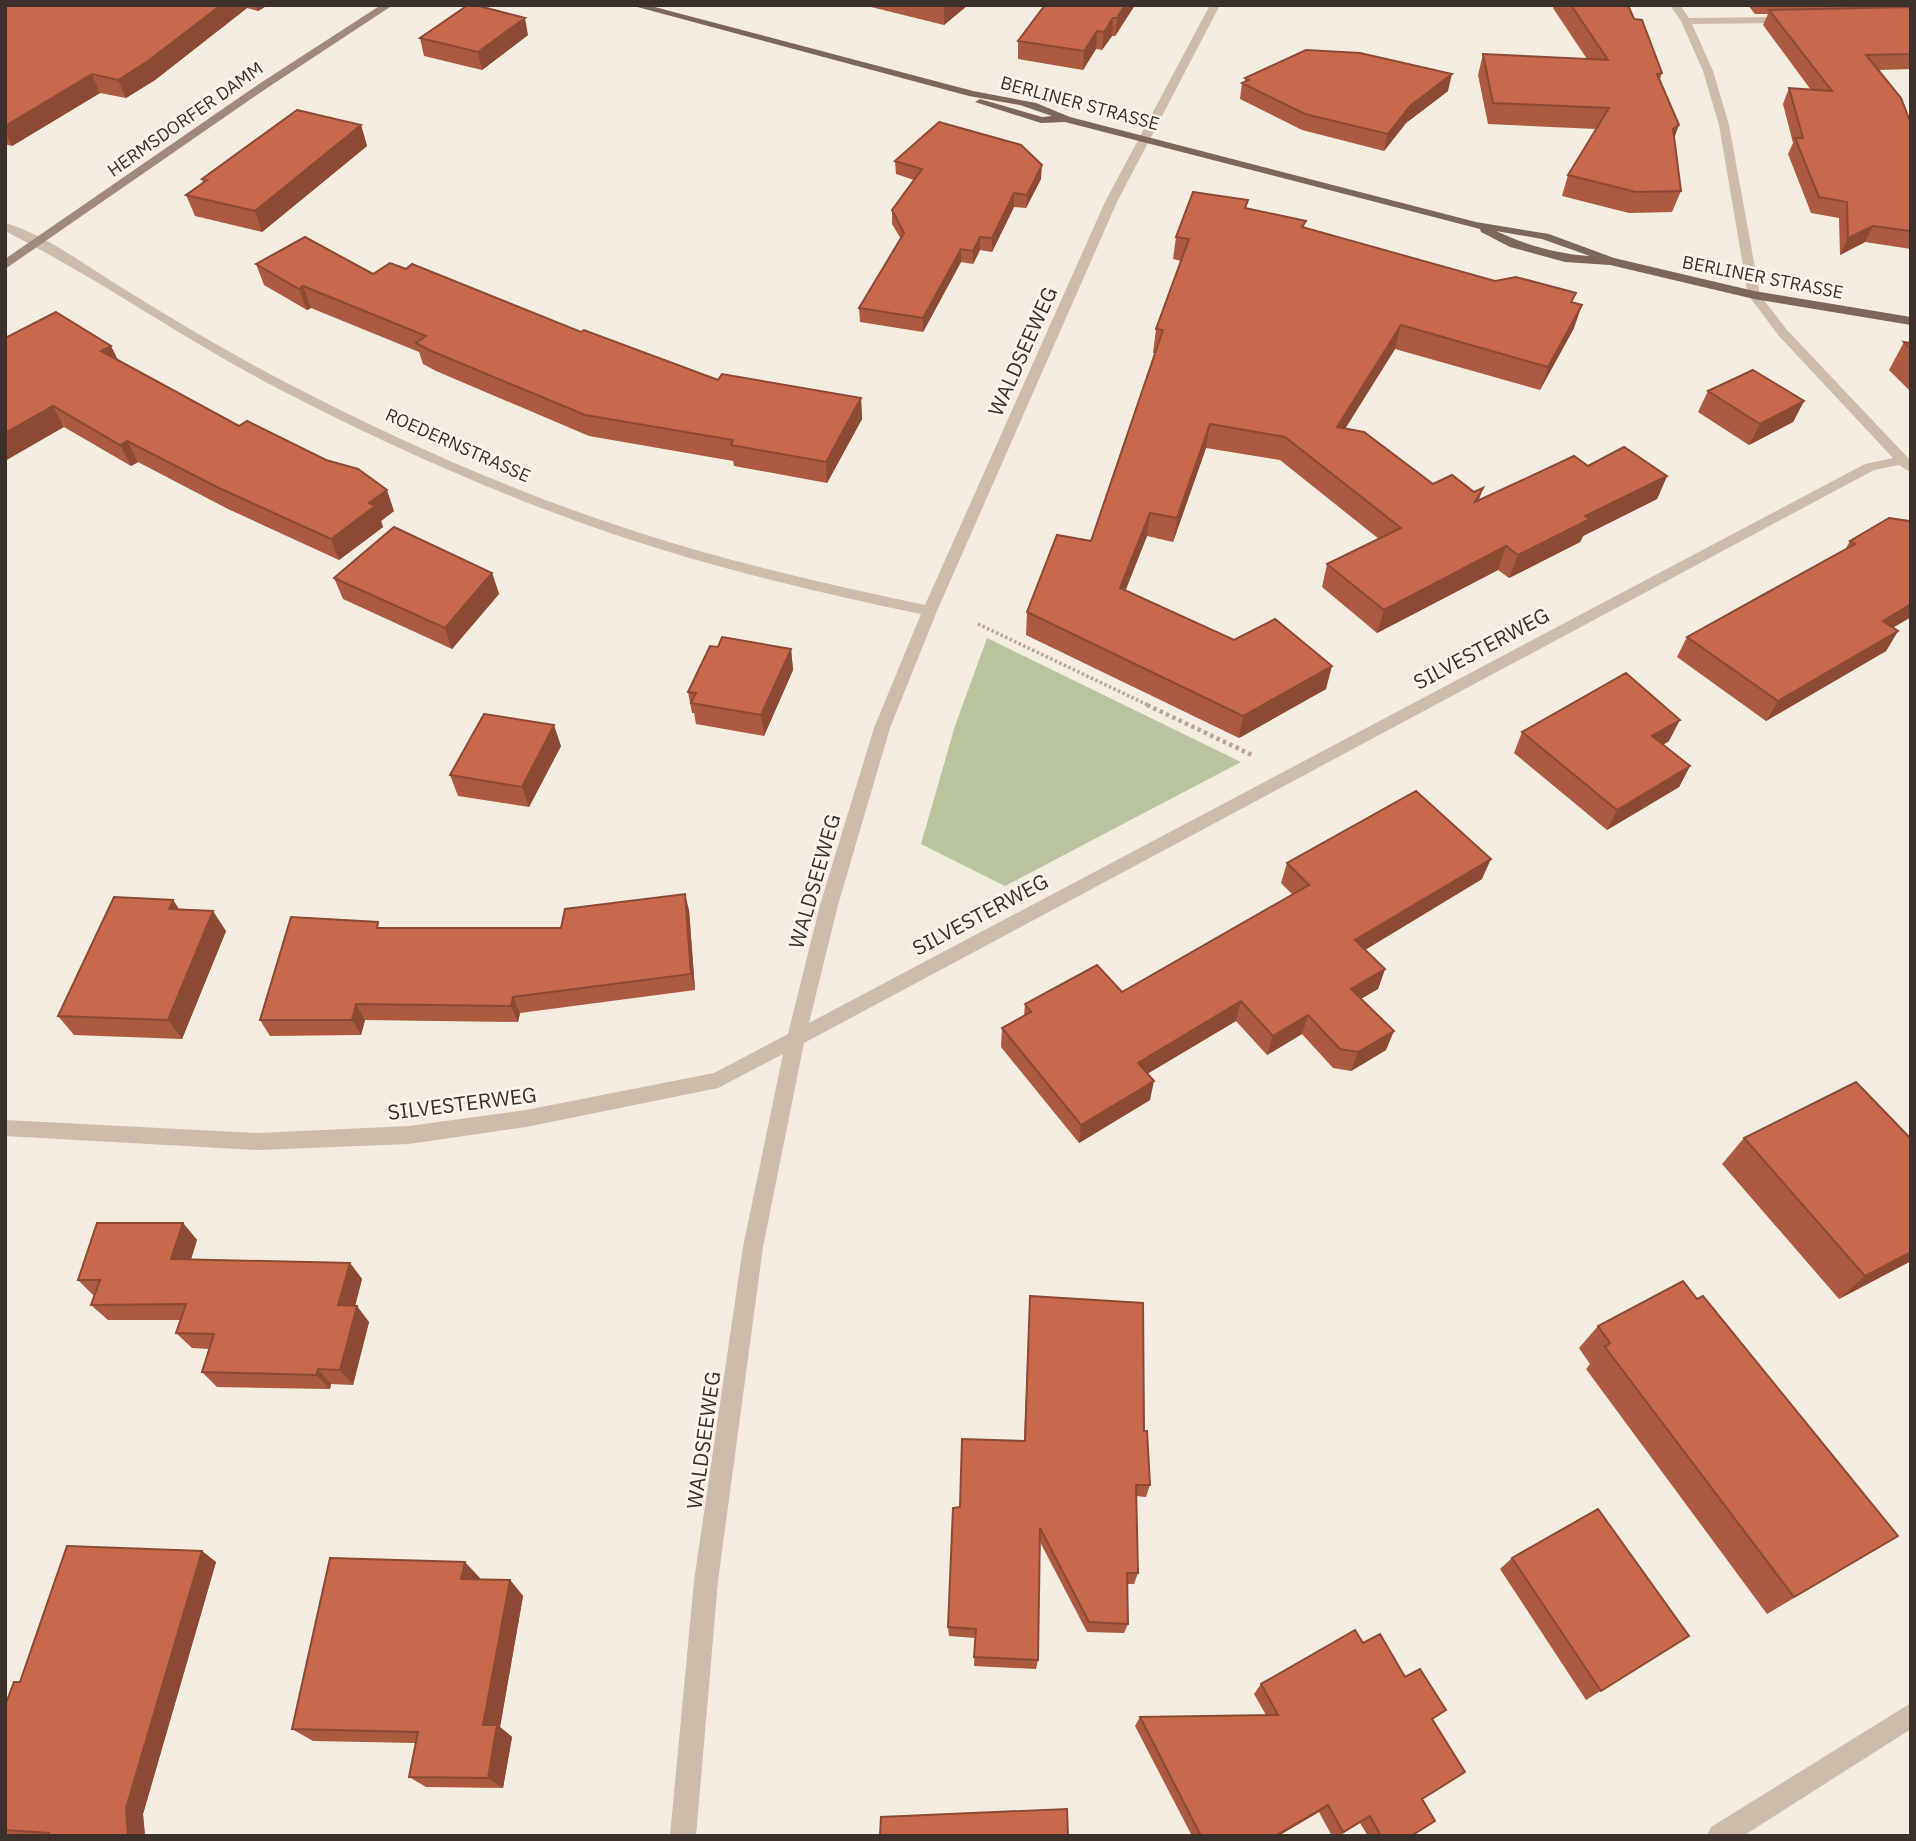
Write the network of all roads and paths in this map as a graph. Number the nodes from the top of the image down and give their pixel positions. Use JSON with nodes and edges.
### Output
{"nodes":[{"id":1,"x":388,"y":5,"type":"edge"},
{"id":2,"x":635,"y":5,"type":"edge"},
{"id":3,"x":1215,"y":5,"type":"edge"},
{"id":4,"x":1675,"y":5,"type":"edge"},
{"id":5,"x":1800,"y":20,"type":"edge"},
{"id":6,"x":1686,"y":21,"type":"junction"},
{"id":7,"x":1144,"y":139,"type":"junction"},
{"id":8,"x":5,"y":226,"type":"edge"},
{"id":9,"x":39,"y":242,"type":"junction"},
{"id":10,"x":5,"y":265,"type":"edge"},
{"id":11,"x":1754,"y":295,"type":"junction"},
{"id":12,"x":1911,"y":321,"type":"edge"},
{"id":13,"x":1906,"y":464,"type":"edge"},
{"id":14,"x":930,"y":611,"type":"junction"},
{"id":15,"x":978,"y":624,"type":"dead end"},
{"id":16,"x":1259,"y":758,"type":"dead end"},
{"id":17,"x":796,"y":1037,"type":"junction"},
{"id":18,"x":5,"y":1128,"type":"edge"},
{"id":19,"x":1911,"y":1715,"type":"edge"},
{"id":20,"x":683,"y":1836,"type":"edge"},
{"id":21,"x":1720,"y":1836,"type":"edge"}],
"edges":[{"from":1,"to":9,"type":"main road","name":"HERMSDORFER DAMM"},
{"from":2,"to":7,"type":"main road","name":"BERLINER STRASSE"},
{"from":3,"to":7,"type":"street","name":"WALDSEEWEG"},
{"from":4,"to":6,"type":"street"},
{"from":5,"to":6,"type":"street"},
{"from":6,"to":11,"type":"street"},
{"from":7,"to":11,"type":"main road","name":"BERLINER STRASSE"},
{"from":7,"to":14,"type":"street","name":"WALDSEEWEG"},
{"from":8,"to":9,"type":"street","name":"ROEDERNSTRASSE"},
{"from":9,"to":10,"type":"main road","name":"HERMSDORFER DAMM"},
{"from":9,"to":14,"type":"street","name":"ROEDERNSTRASSE"},
{"from":11,"to":12,"type":"main road","name":"BERLINER STRASSE"},
{"from":11,"to":13,"type":"street"},
{"from":13,"to":17,"type":"street","name":"SILVESTERWEG"},
{"from":14,"to":17,"type":"street","name":"WALDSEEWEG"},
{"from":15,"to":16,"type":"path"},
{"from":17,"to":18,"type":"street","name":"SILVESTERWEG"},
{"from":17,"to":20,"type":"street","name":"WALDSEEWEG"},
{"from":19,"to":21,"type":"street"}]}
